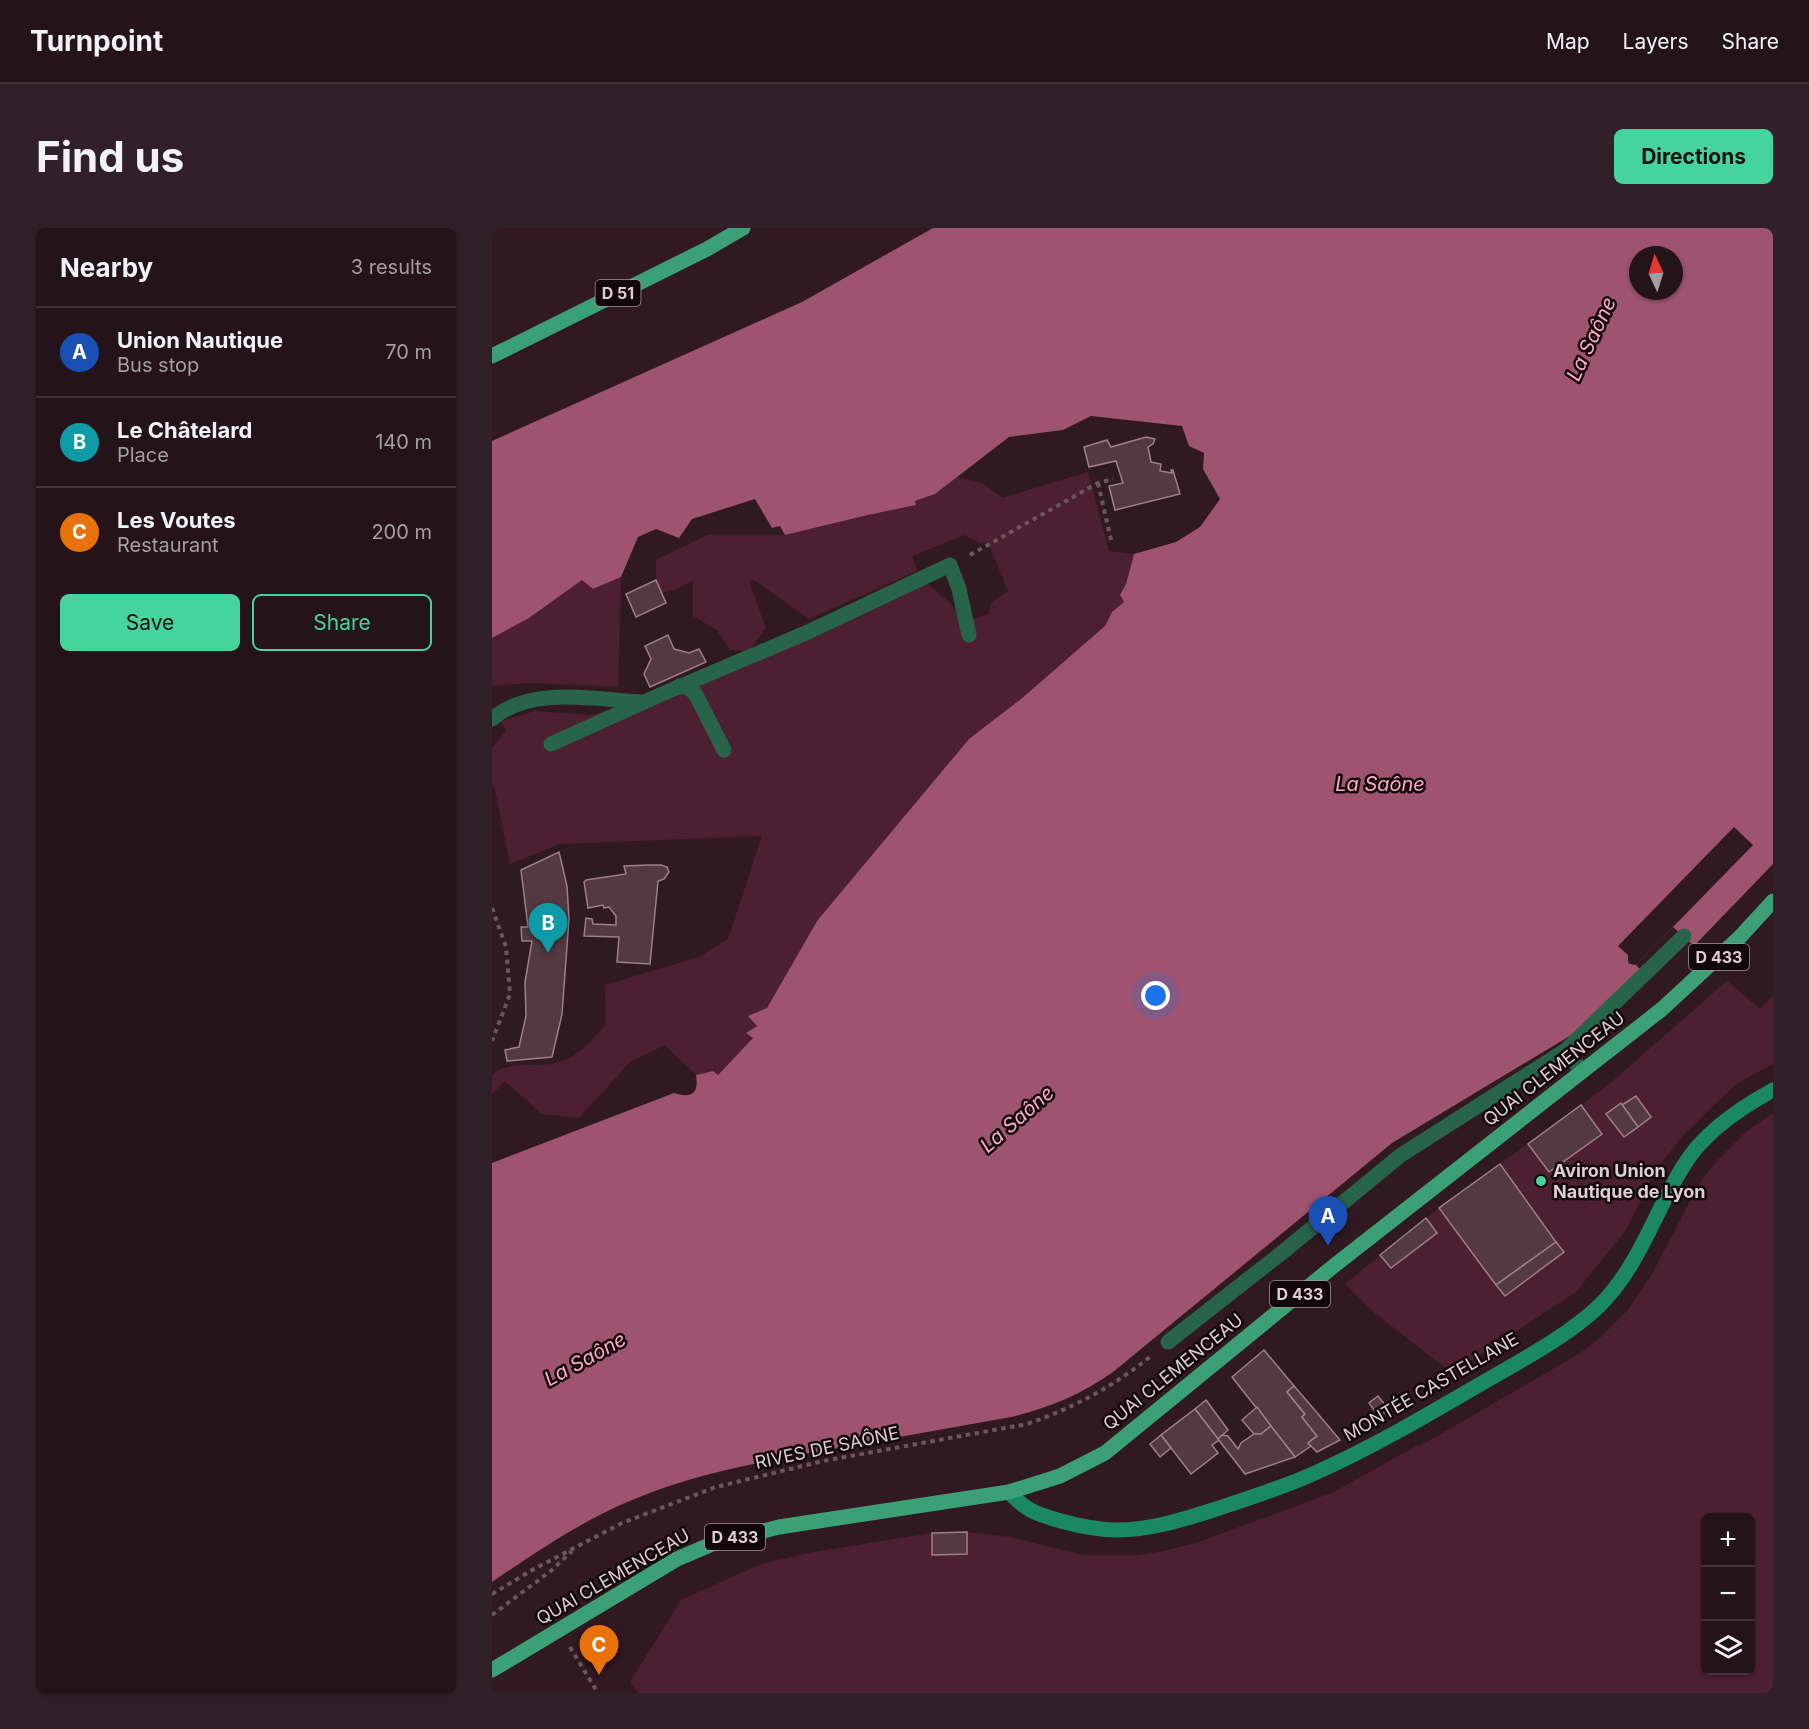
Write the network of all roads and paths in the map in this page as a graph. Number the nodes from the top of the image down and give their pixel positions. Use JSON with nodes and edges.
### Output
{"nodes":[{"id":1,"x":743,"y":228,"type":"edge"},
{"id":2,"x":492,"y":356,"type":"edge"},
{"id":3,"x":1113,"y":479,"type":"dead end"},
{"id":4,"x":1098,"y":483,"type":"junction"},
{"id":5,"x":1112,"y":544,"type":"dead end"},
{"id":6,"x":950,"y":565,"type":"junction"},
{"id":7,"x":969,"y":635,"type":"dead end"},
{"id":8,"x":679,"y":686,"type":"junction"},
{"id":9,"x":643,"y":702,"type":"junction"},
{"id":10,"x":492,"y":718,"type":"edge"},
{"id":11,"x":551,"y":744,"type":"dead end"},
{"id":12,"x":724,"y":750,"type":"dead end"},
{"id":13,"x":1773,"y":901,"type":"edge"},
{"id":14,"x":492,"y":908,"type":"edge"},
{"id":15,"x":1684,"y":936,"type":"dead end"},
{"id":16,"x":492,"y":1041,"type":"edge"},
{"id":17,"x":1566,"y":1050,"type":"junction"},
{"id":18,"x":1582,"y":1072,"type":"junction"},
{"id":19,"x":1773,"y":1090,"type":"edge"},
{"id":20,"x":1168,"y":1342,"type":"joint"},
{"id":21,"x":1009,"y":1492,"type":"junction"},
{"id":22,"x":577,"y":1547,"type":"junction"},
{"id":23,"x":492,"y":1594,"type":"edge"},
{"id":24,"x":492,"y":1615,"type":"edge"},
{"id":25,"x":560,"y":1630,"type":"junction"},
{"id":26,"x":492,"y":1670,"type":"edge"},
{"id":27,"x":598,"y":1693,"type":"edge"}],
"edges":[{"from":1,"to":2,"type":"main road","number":"D 51"},
{"from":3,"to":4,"type":"path"},
{"from":4,"to":5,"type":"path"},
{"from":4,"to":6,"type":"path"},
{"from":6,"to":7,"type":"lane"},
{"from":6,"to":8,"type":"lane"},
{"from":8,"to":9,"type":"lane"},
{"from":8,"to":12,"type":"lane"},
{"from":9,"to":10,"type":"lane"},
{"from":9,"to":11,"type":"lane"},
{"from":13,"to":18,"type":"main road","name":"QUAI CLEMENCEAU","number":"D 433"},
{"from":14,"to":16,"type":"path"},
{"from":15,"to":17,"type":"lane"},
{"from":17,"to":18,"type":"lane"},
{"from":17,"to":20,"type":"lane"},
{"from":18,"to":21,"type":"main road","name":"QUAI CLEMENCEAU","number":"D 433"},
{"from":19,"to":21,"type":"main road","name":"MONTÉE CASTELLANE"},
{"from":20,"to":22,"type":"path","name":"RIVES DE SAÔNE"},
{"from":21,"to":25,"type":"main road","name":"QUAI CLEMENCEAU","number":"D 433"},
{"from":22,"to":23,"type":"path","name":"RIVES DE SAÔNE"},
{"from":22,"to":24,"type":"path"},
{"from":25,"to":26,"type":"main road","name":"QUAI CLEMENCEAU","number":"D 433"},
{"from":25,"to":27,"type":"path"}]}
